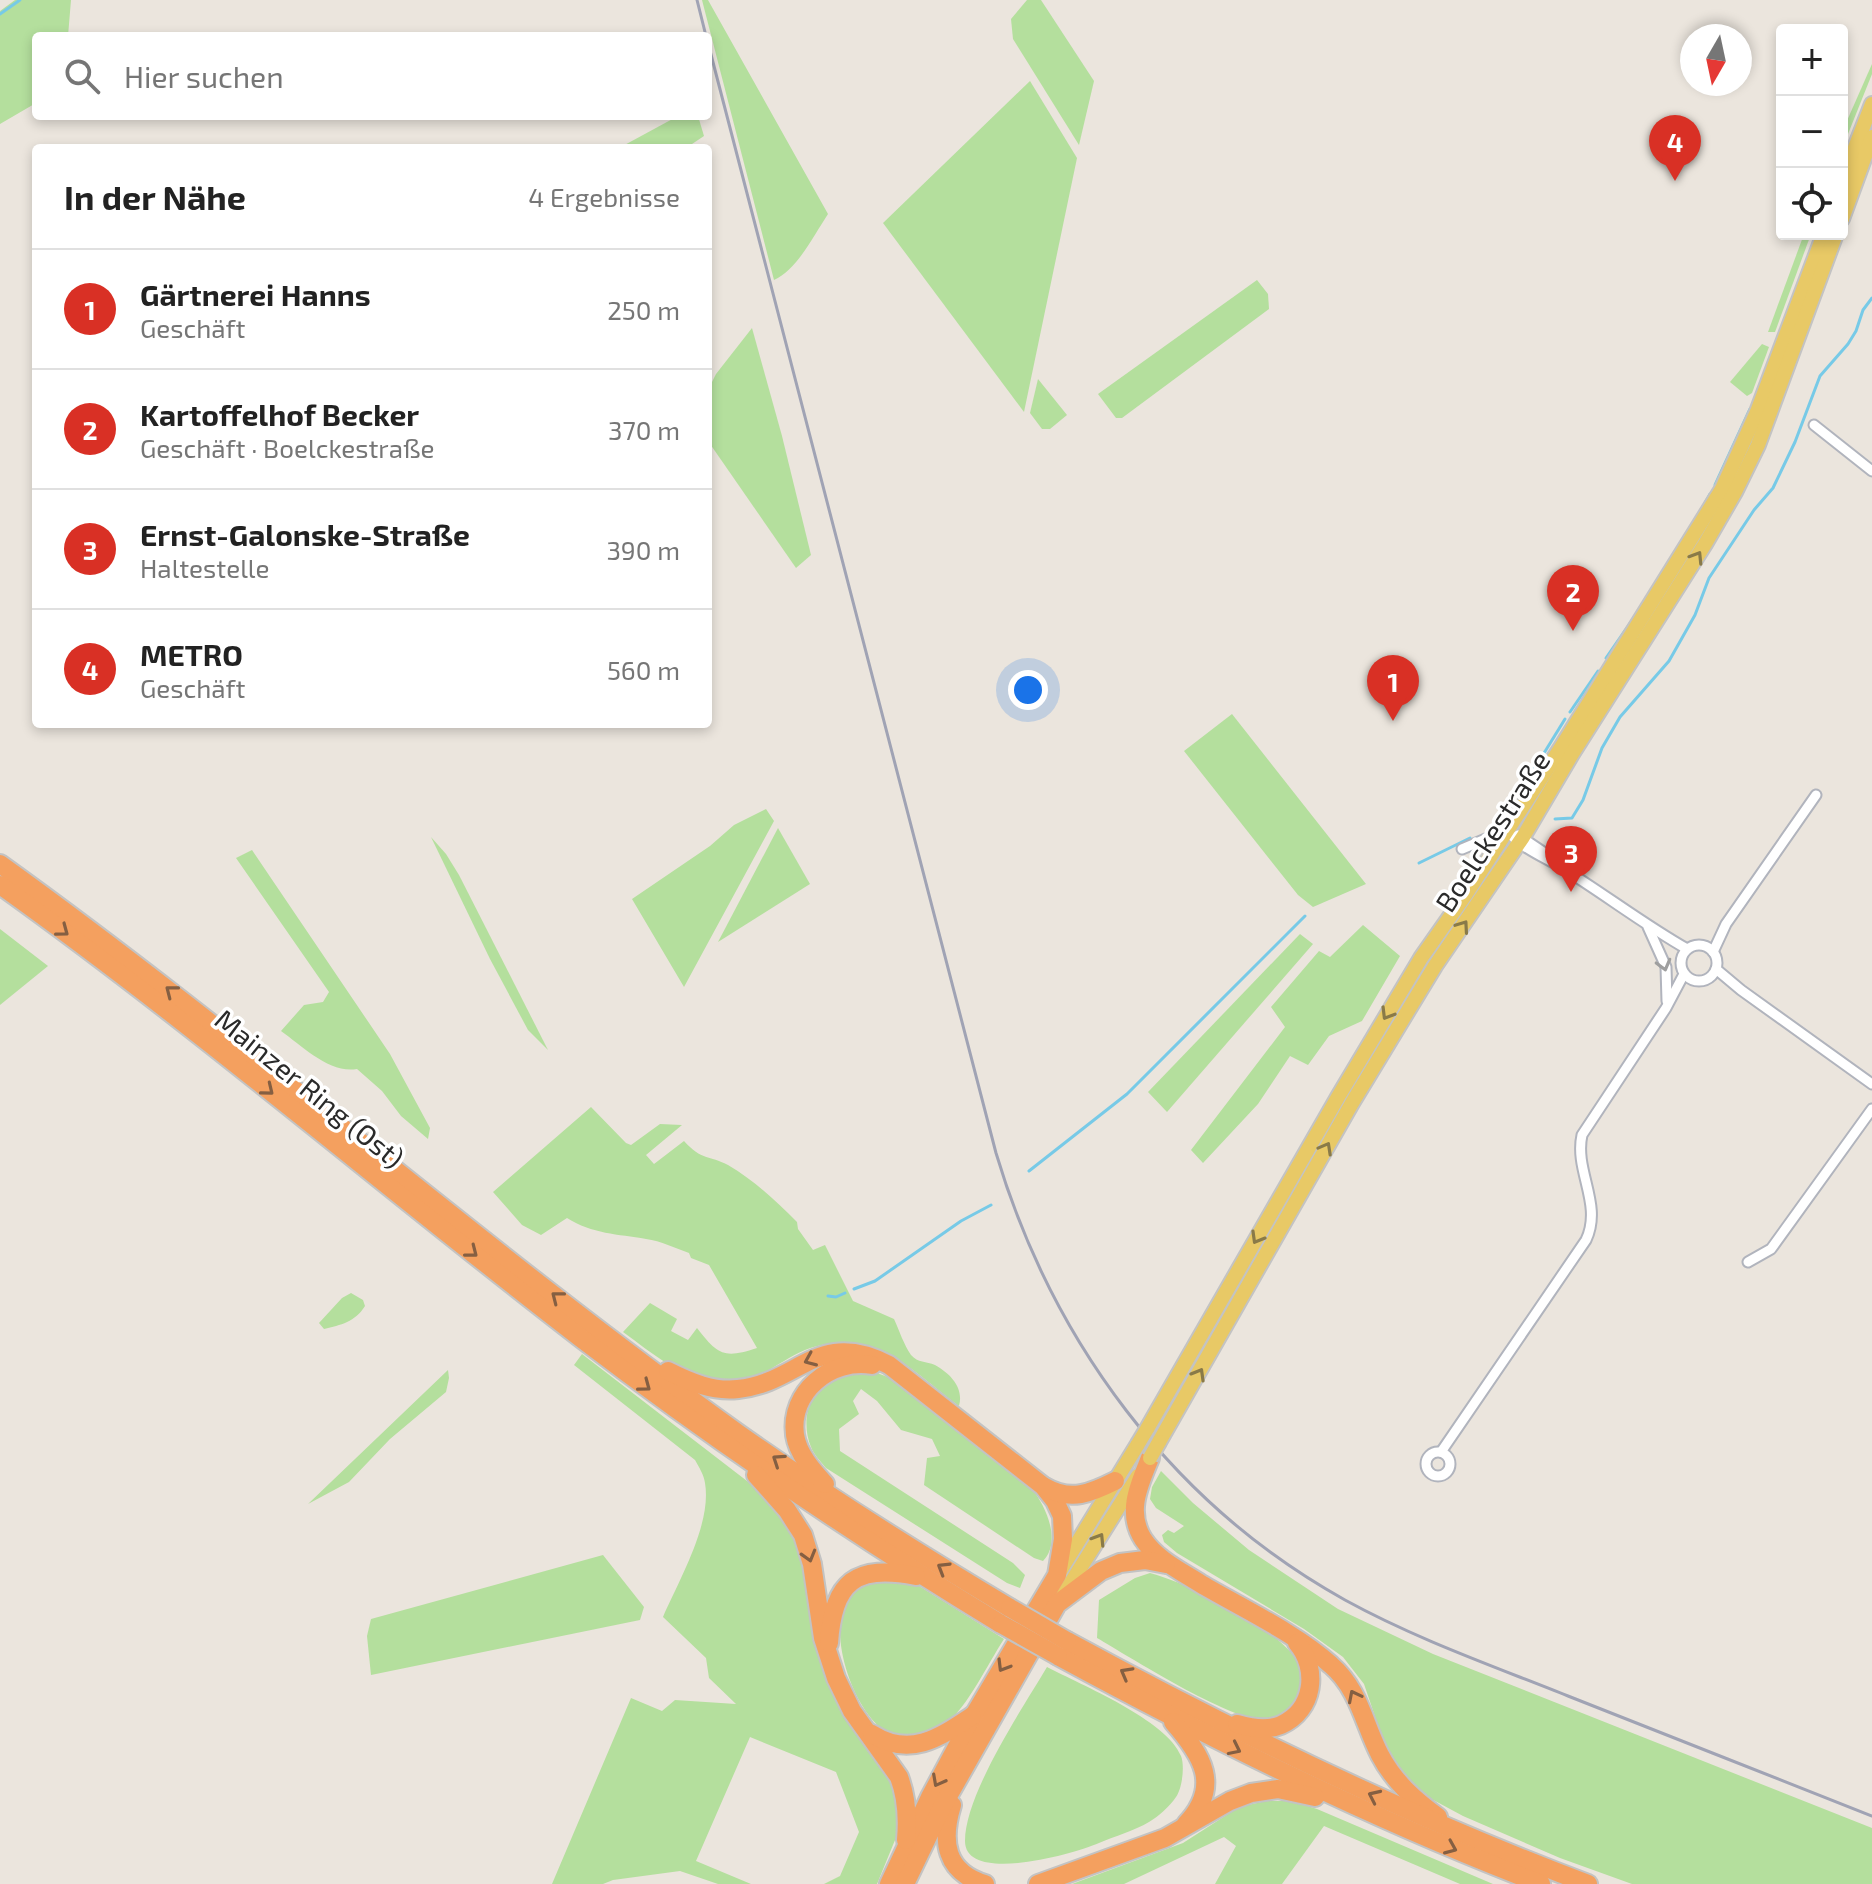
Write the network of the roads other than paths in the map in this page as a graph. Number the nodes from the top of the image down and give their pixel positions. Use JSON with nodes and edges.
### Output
{"nodes":[{"id":1,"x":1872,"y":104,"type":"edge"},
{"id":2,"x":1872,"y":137,"type":"edge"},
{"id":3,"x":1847,"y":168,"type":"edge"},
{"id":4,"x":1848,"y":203,"type":"edge"},
{"id":5,"x":1822,"y":240,"type":"edge"},
{"id":6,"x":1834,"y":240,"type":"edge"},
{"id":7,"x":1814,"y":425,"type":"dead end"},
{"id":8,"x":1872,"y":471,"type":"edge"},
{"id":9,"x":1816,"y":795,"type":"dead end"},
{"id":10,"x":1504,"y":836,"type":"junction"},
{"id":11,"x":1521,"y":840,"type":"junction"},
{"id":12,"x":1462,"y":849,"type":"dead end"},
{"id":13,"x":0,"y":864,"type":"edge"},
{"id":14,"x":0,"y":885,"type":"edge"},
{"id":15,"x":1647,"y":925,"type":"junction"},
{"id":16,"x":1709,"y":949,"type":"junction"},
{"id":17,"x":1684,"y":952,"type":"junction"},
{"id":18,"x":1713,"y":973,"type":"junction"},
{"id":19,"x":1688,"y":977,"type":"junction"},
{"id":20,"x":1666,"y":1008,"type":"junction"},
{"id":21,"x":1872,"y":1084,"type":"edge"},
{"id":22,"x":1872,"y":1109,"type":"edge"},
{"id":23,"x":1748,"y":1262,"type":"dead end"},
{"id":24,"x":619,"y":1345,"type":"junction"},
{"id":25,"x":907,"y":1379,"type":"junction"},
{"id":26,"x":1149,"y":1448,"type":"junction"},
{"id":27,"x":731,"y":1450,"type":"junction"},
{"id":28,"x":1441,"y":1452,"type":"dead end"},
{"id":29,"x":1115,"y":1481,"type":"junction"},
{"id":30,"x":1043,"y":1486,"type":"junction"},
{"id":31,"x":866,"y":1519,"type":"junction"},
{"id":32,"x":1170,"y":1565,"type":"junction"},
{"id":33,"x":1057,"y":1575,"type":"junction"},
{"id":34,"x":926,"y":1578,"type":"junction"},
{"id":35,"x":1057,"y":1604,"type":"junction"},
{"id":36,"x":1006,"y":1616,"type":"junction"},
{"id":37,"x":1289,"y":1636,"type":"junction"},
{"id":38,"x":1063,"y":1649,"type":"junction"},
{"id":39,"x":830,"y":1661,"type":"junction"},
{"id":40,"x":1185,"y":1705,"type":"junction"},
{"id":41,"x":1165,"y":1714,"type":"junction"},
{"id":42,"x":974,"y":1715,"type":"junction"},
{"id":43,"x":863,"y":1727,"type":"junction"},
{"id":44,"x":963,"y":1768,"type":"junction"},
{"id":45,"x":1379,"y":1817,"type":"junction"},
{"id":46,"x":1180,"y":1830,"type":"junction"},
{"id":47,"x":1471,"y":1838,"type":"junction"},
{"id":48,"x":905,"y":1849,"type":"junction"},
{"id":49,"x":1037,"y":1883,"type":"edge"},
{"id":50,"x":889,"y":1884,"type":"edge"},
{"id":51,"x":905,"y":1884,"type":"edge"},
{"id":52,"x":985,"y":1884,"type":"edge"},
{"id":53,"x":1539,"y":1884,"type":"edge"},
{"id":54,"x":1588,"y":1884,"type":"edge"}],
"edges":[{"from":1,"to":3,"type":"main road"},
{"from":2,"to":4,"type":"main road"},
{"from":5,"to":10,"type":"main road","name":"Boelckestraße"},
{"from":11,"to":6,"type":"main road","name":"Boelckestraße","one_way":true},
{"from":7,"to":8,"type":"street"},
{"from":9,"to":16,"type":"street"},
{"from":10,"to":11,"type":"street"},
{"from":10,"to":12,"type":"street"},
{"from":10,"to":26,"type":"main road","name":"Boelckestraße","one_way":true,"bridge":true},
{"from":11,"to":15,"type":"street"},
{"from":26,"to":11,"type":"main road","name":"Boelckestraße","one_way":true},
{"from":24,"to":13,"type":"highway","name":"Mainzer Ring (Ost)","one_way":true},
{"from":14,"to":27,"type":"highway","name":"Mainzer Ring (Ost)","one_way":true},
{"from":15,"to":17,"type":"street"},
{"from":15,"to":20,"type":"street","one_way":true},
{"from":16,"to":17,"type":"street"},
{"from":16,"to":18,"type":"street"},
{"from":17,"to":19,"type":"street"},
{"from":18,"to":19,"type":"street"},
{"from":18,"to":21,"type":"street"},
{"from":19,"to":20,"type":"street"},
{"from":20,"to":28,"type":"street"},
{"from":22,"to":23,"type":"street"},
{"from":25,"to":24,"type":"highway","one_way":true},
{"from":31,"to":24,"type":"highway","one_way":true},
{"from":25,"to":30,"type":"highway"},
{"from":25,"to":31,"type":"highway"},
{"from":26,"to":29,"type":"main road"},
{"from":26,"to":32,"type":"highway"},
{"from":35,"to":26,"type":"main road","one_way":true},
{"from":27,"to":34,"type":"highway"},
{"from":27,"to":39,"type":"highway","one_way":true},
{"from":29,"to":30,"type":"highway"},
{"from":29,"to":33,"type":"main road"},
{"from":30,"to":33,"type":"highway"},
{"from":36,"to":31,"type":"highway","one_way":true},
{"from":32,"to":35,"type":"highway"},
{"from":32,"to":37,"type":"highway"},
{"from":33,"to":42,"type":"highway","one_way":true},
{"from":34,"to":36,"type":"highway"},
{"from":34,"to":39,"type":"highway"},
{"from":35,"to":44,"type":"highway"},
{"from":36,"to":38,"type":"highway","bridge":true},
{"from":37,"to":40,"type":"highway"},
{"from":47,"to":37,"type":"highway","one_way":true},
{"from":40,"to":38,"type":"highway","one_way":true},
{"from":38,"to":41,"type":"highway"},
{"from":39,"to":43,"type":"highway"},
{"from":47,"to":40,"type":"highway","one_way":true},
{"from":41,"to":45,"type":"highway","one_way":true},
{"from":41,"to":46,"type":"highway"},
{"from":42,"to":43,"type":"highway"},
{"from":42,"to":48,"type":"highway","one_way":true},
{"from":43,"to":48,"type":"highway"},
{"from":44,"to":51,"type":"highway"},
{"from":44,"to":52,"type":"highway"},
{"from":45,"to":46,"type":"highway"},
{"from":45,"to":53,"type":"highway","one_way":true},
{"from":46,"to":49,"type":"highway"},
{"from":47,"to":54,"type":"highway"},
{"from":48,"to":50,"type":"highway"}]}
